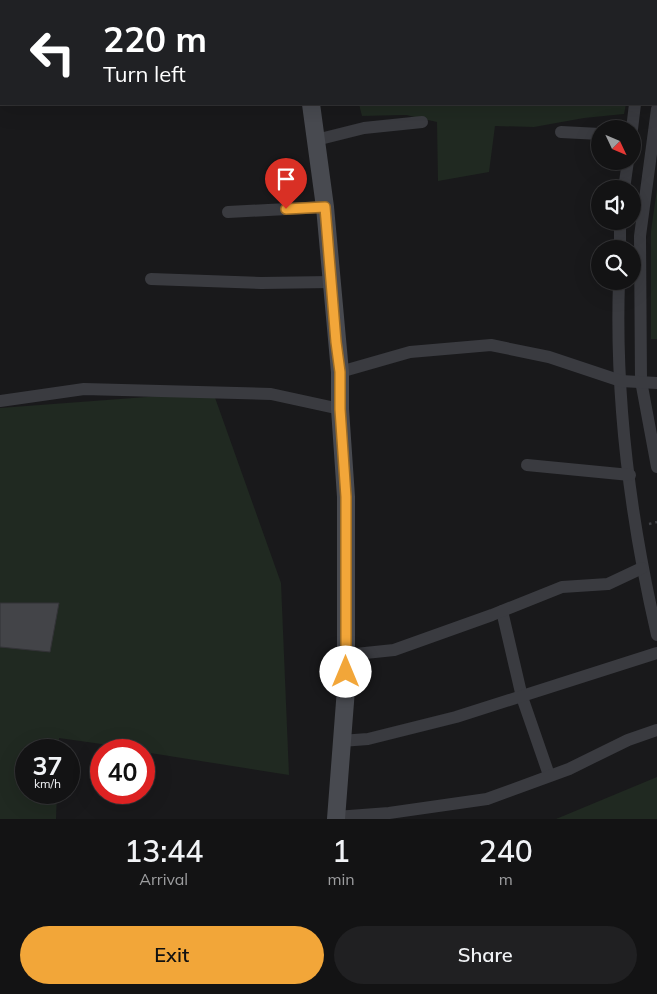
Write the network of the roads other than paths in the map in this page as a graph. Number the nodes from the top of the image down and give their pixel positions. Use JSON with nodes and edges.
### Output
{"nodes":[{"id":1,"x":311,"y":105,"type":"edge"},
{"id":2,"x":635,"y":105,"type":"edge"},
{"id":3,"x":657,"y":109,"type":"edge"},
{"id":4,"x":633,"y":120,"type":"edge"},
{"id":5,"x":422,"y":122,"type":"dead end"},
{"id":6,"x":561,"y":132,"type":"dead end"},
{"id":7,"x":591,"y":134,"type":"edge"},
{"id":8,"x":316,"y":140,"type":"junction"},
{"id":9,"x":325,"y":207,"type":"junction"},
{"id":10,"x":228,"y":212,"type":"dead end"},
{"id":11,"x":151,"y":279,"type":"dead end"},
{"id":12,"x":331,"y":282,"type":"junction"},
{"id":13,"x":619,"y":290,"type":"edge"},
{"id":14,"x":340,"y":372,"type":"junction"},
{"id":15,"x":621,"y":381,"type":"junction"},
{"id":16,"x":641,"y":381,"type":"junction"},
{"id":17,"x":657,"y":383,"type":"edge"},
{"id":18,"x":0,"y":401,"type":"edge"},
{"id":19,"x":340,"y":409,"type":"junction"},
{"id":20,"x":528,"y":464,"type":"dead end"},
{"id":21,"x":657,"y":467,"type":"edge"},
{"id":22,"x":630,"y":475,"type":"junction"},
{"id":23,"x":642,"y":568,"type":"junction"},
{"id":24,"x":502,"y":611,"type":"junction"},
{"id":25,"x":657,"y":635,"type":"edge"},
{"id":26,"x":657,"y":652,"type":"edge"},
{"id":27,"x":346,"y":654,"type":"junction"},
{"id":28,"x":522,"y":697,"type":"junction"},
{"id":29,"x":657,"y":730,"type":"edge"},
{"id":30,"x":341,"y":741,"type":"junction"},
{"id":31,"x":549,"y":775,"type":"junction"},
{"id":32,"x":405,"y":815,"type":"edge"},
{"id":33,"x":336,"y":818,"type":"edge"}],
"edges":[{"from":1,"to":8,"type":"street"},
{"from":2,"to":4,"type":"street"},
{"from":3,"to":16,"type":"street"},
{"from":5,"to":8,"type":"street"},
{"from":6,"to":7,"type":"street"},
{"from":8,"to":9,"type":"street"},
{"from":9,"to":10,"type":"street"},
{"from":9,"to":12,"type":"street"},
{"from":11,"to":12,"type":"street"},
{"from":12,"to":14,"type":"street"},
{"from":13,"to":15,"type":"street"},
{"from":14,"to":15,"type":"street"},
{"from":14,"to":19,"type":"street"},
{"from":15,"to":16,"type":"street"},
{"from":15,"to":22,"type":"street"},
{"from":16,"to":17,"type":"street"},
{"from":16,"to":21,"type":"street"},
{"from":18,"to":19,"type":"street"},
{"from":19,"to":27,"type":"street"},
{"from":20,"to":22,"type":"street"},
{"from":22,"to":23,"type":"street"},
{"from":23,"to":24,"type":"street"},
{"from":23,"to":25,"type":"street"},
{"from":24,"to":27,"type":"street"},
{"from":24,"to":28,"type":"street"},
{"from":26,"to":28,"type":"street"},
{"from":27,"to":30,"type":"street"},
{"from":28,"to":30,"type":"street"},
{"from":28,"to":31,"type":"street"},
{"from":29,"to":31,"type":"street"},
{"from":30,"to":33,"type":"street"},
{"from":31,"to":32,"type":"street"},
{"from":32,"to":33,"type":"street"}]}
